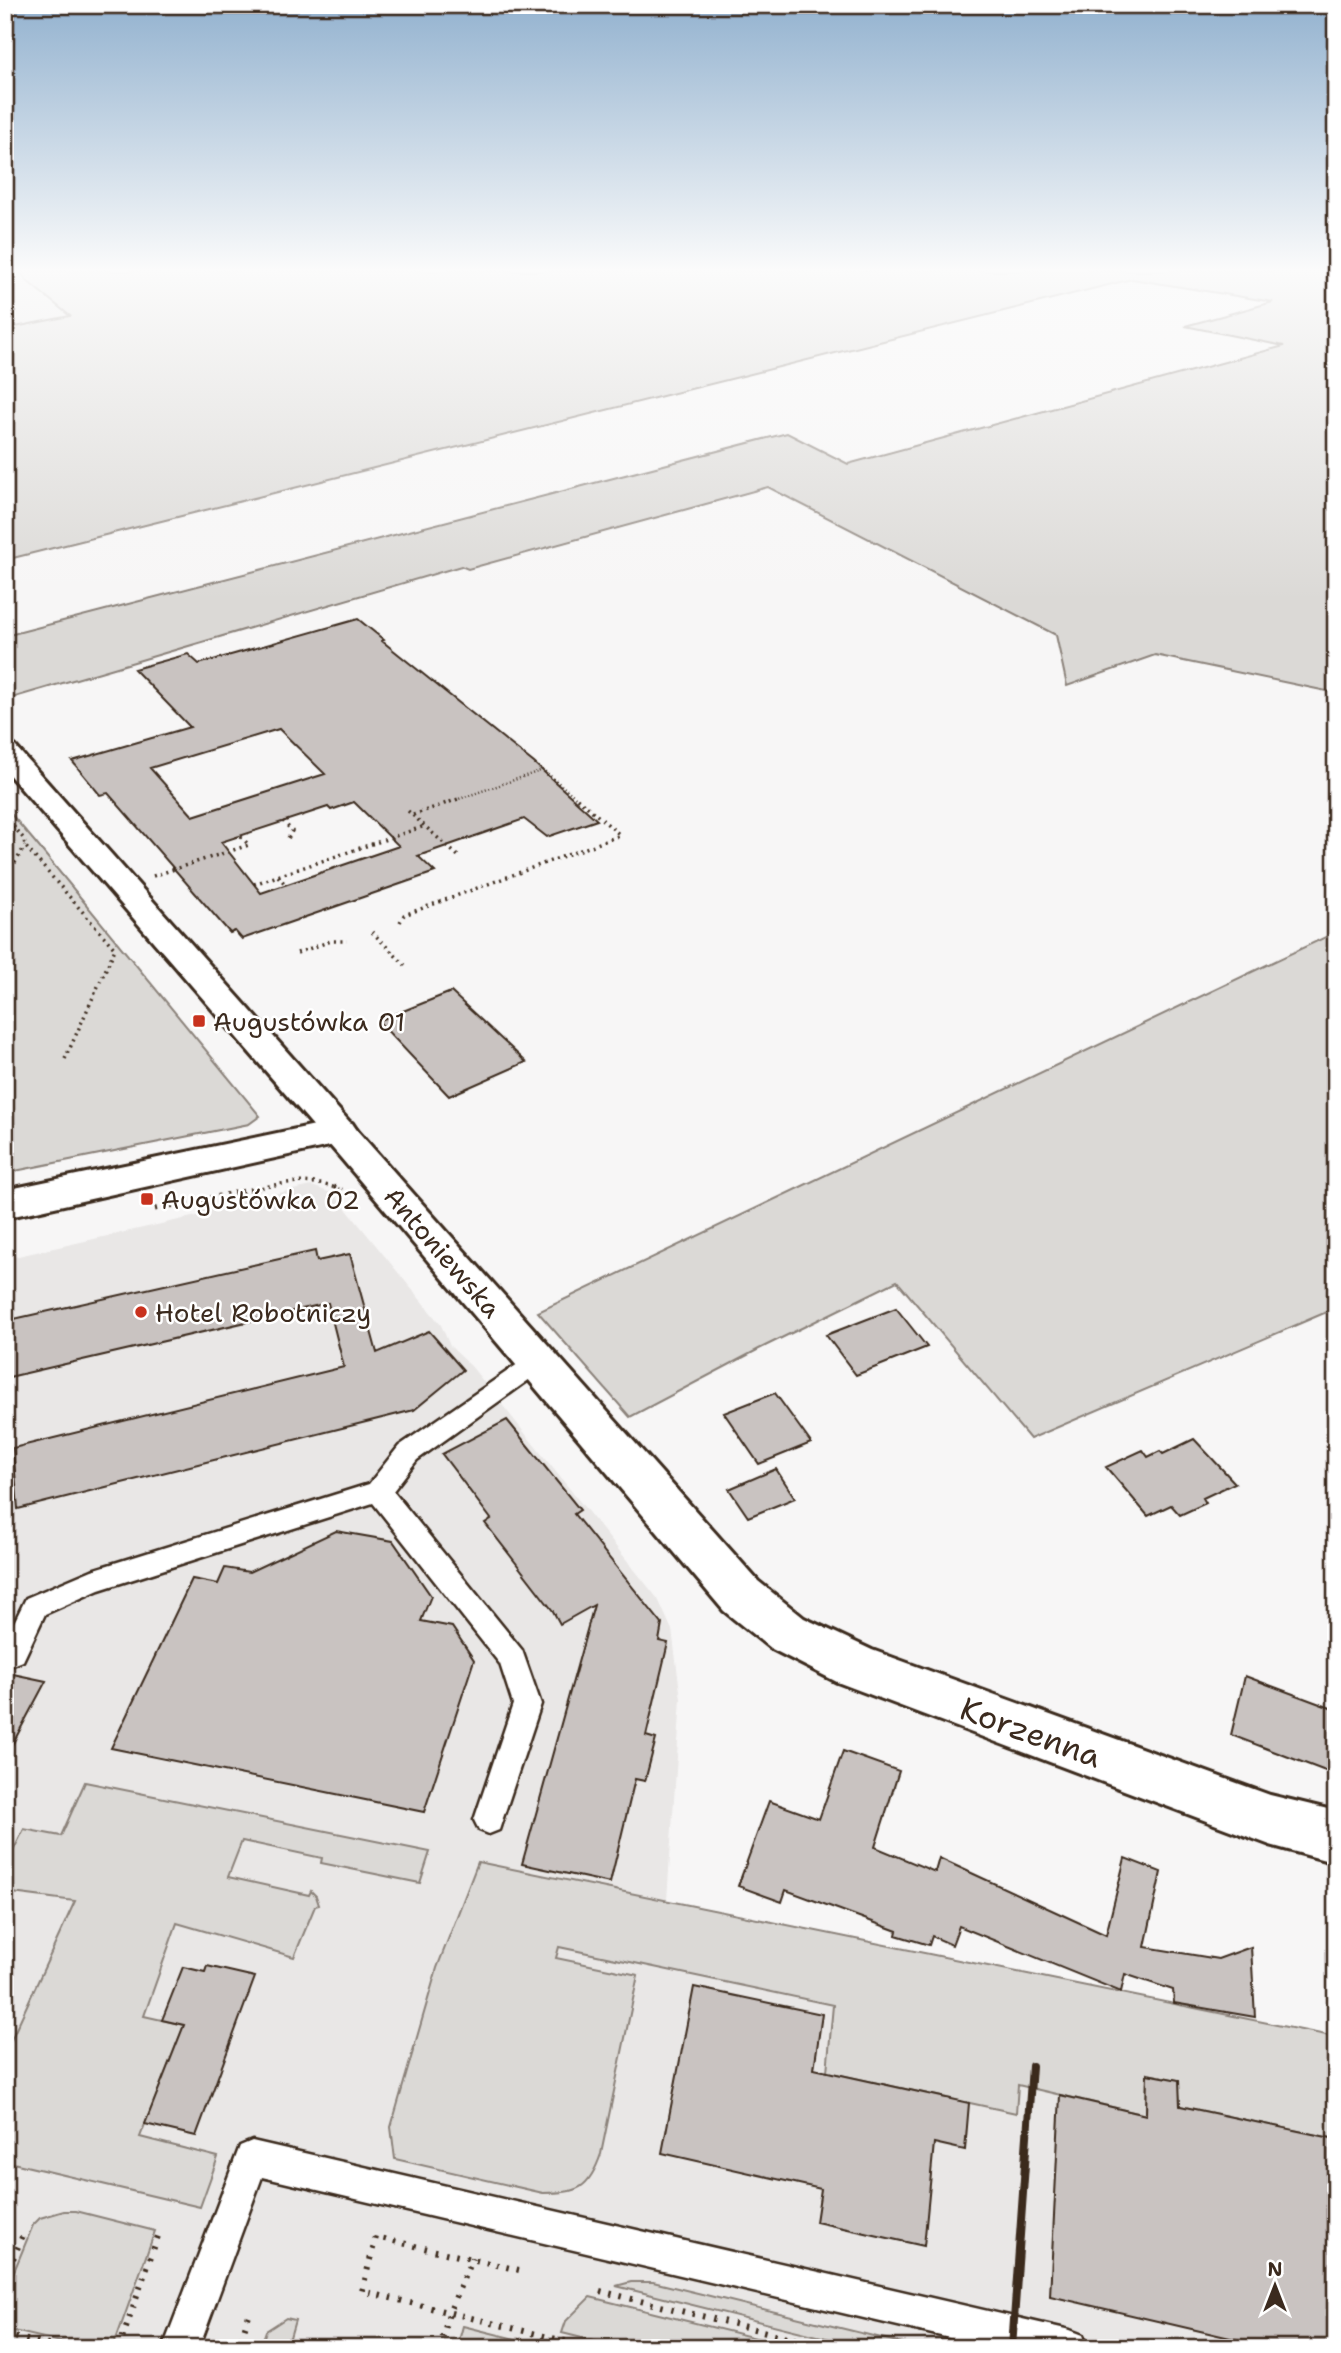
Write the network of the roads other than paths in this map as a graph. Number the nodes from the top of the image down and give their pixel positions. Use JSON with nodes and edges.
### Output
{"nodes":[{"id":1,"x":5,"y":752,"type":"edge"},
{"id":2,"x":339,"y":1132,"type":"junction"},
{"id":3,"x":5,"y":1204,"type":"edge"},
{"id":4,"x":538,"y":1361,"type":"junction"},
{"id":5,"x":378,"y":1492,"type":"junction"},
{"id":6,"x":740,"y":1597,"type":"joint"},
{"id":7,"x":13,"y":1653,"type":"dead end"},
{"id":8,"x":489,"y":1820,"type":"dead end"},
{"id":9,"x":1336,"y":1838,"type":"edge"},
{"id":10,"x":181,"y":2348,"type":"edge"},
{"id":11,"x":1070,"y":2348,"type":"edge"}],
"edges":[{"from":1,"to":2,"type":"street","name":"Antoniewska"},
{"from":2,"to":3,"type":"street"},
{"from":2,"to":4,"type":"street","name":"Antoniewska"},
{"from":4,"to":5,"type":"lane"},
{"from":4,"to":6,"type":"street","name":"Antoniewska"},
{"from":5,"to":7,"type":"lane"},
{"from":5,"to":8,"type":"lane"},
{"from":6,"to":9,"type":"street","name":"Korzenna"},
{"from":10,"to":11,"type":"lane"}]}
